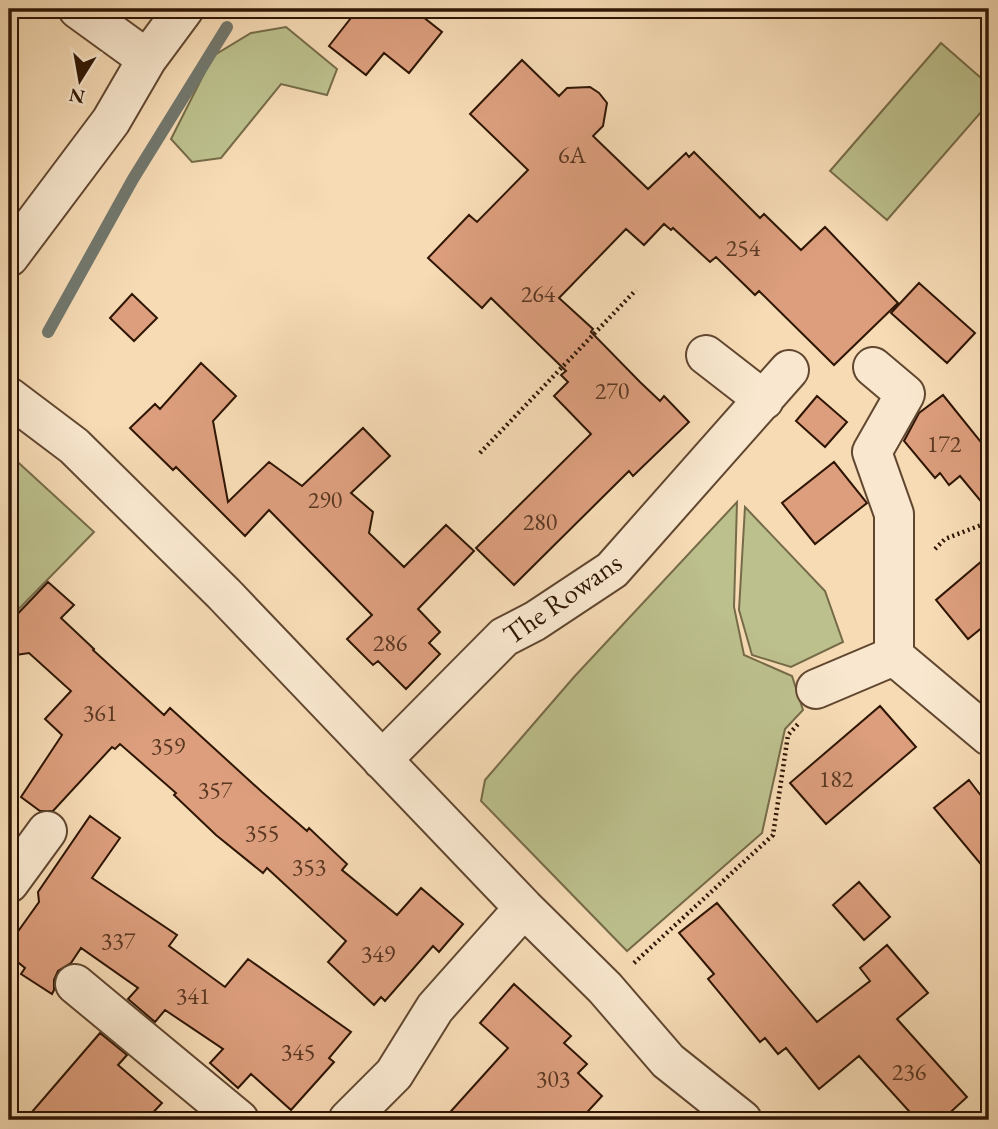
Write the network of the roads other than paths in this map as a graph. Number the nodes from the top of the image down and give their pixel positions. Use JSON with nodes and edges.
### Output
{"nodes":[{"id":1,"x":78,"y":9,"type":"edge"},
{"id":2,"x":184,"y":9,"type":"edge"},
{"id":3,"x":147,"y":59,"type":"junction"},
{"id":4,"x":9,"y":257,"type":"edge"},
{"id":5,"x":706,"y":355,"type":"dead end"},
{"id":6,"x":873,"y":367,"type":"dead end"},
{"id":7,"x":789,"y":370,"type":"dead end"},
{"id":8,"x":9,"y":397,"type":"edge"},
{"id":9,"x":764,"y":400,"type":"junction"},
{"id":10,"x":894,"y":656,"type":"junction"},
{"id":11,"x":811,"y":702,"type":"road end"},
{"id":12,"x":989,"y":736,"type":"edge"},
{"id":13,"x":382,"y":760,"type":"junction"},
{"id":14,"x":47,"y":831,"type":"dead end"},
{"id":15,"x":9,"y":883,"type":"edge"},
{"id":16,"x":524,"y":908,"type":"junction"},
{"id":17,"x":75,"y":984,"type":"dead end"},
{"id":18,"x":239,"y":1120,"type":"edge"},
{"id":19,"x":348,"y":1120,"type":"edge"},
{"id":20,"x":743,"y":1120,"type":"edge"}],
"edges":[{"from":1,"to":3,"type":"street"},
{"from":2,"to":3,"type":"street"},
{"from":3,"to":4,"type":"street"},
{"from":5,"to":9,"type":"street"},
{"from":6,"to":10,"type":"street"},
{"from":7,"to":9,"type":"street","name":"The Rowans"},
{"from":8,"to":13,"type":"street"},
{"from":9,"to":13,"type":"street","name":"The Rowans"},
{"from":10,"to":11,"type":"street"},
{"from":10,"to":12,"type":"street"},
{"from":13,"to":16,"type":"street"},
{"from":14,"to":15,"type":"street"},
{"from":16,"to":19,"type":"street"},
{"from":16,"to":20,"type":"street"},
{"from":17,"to":18,"type":"street"}]}
